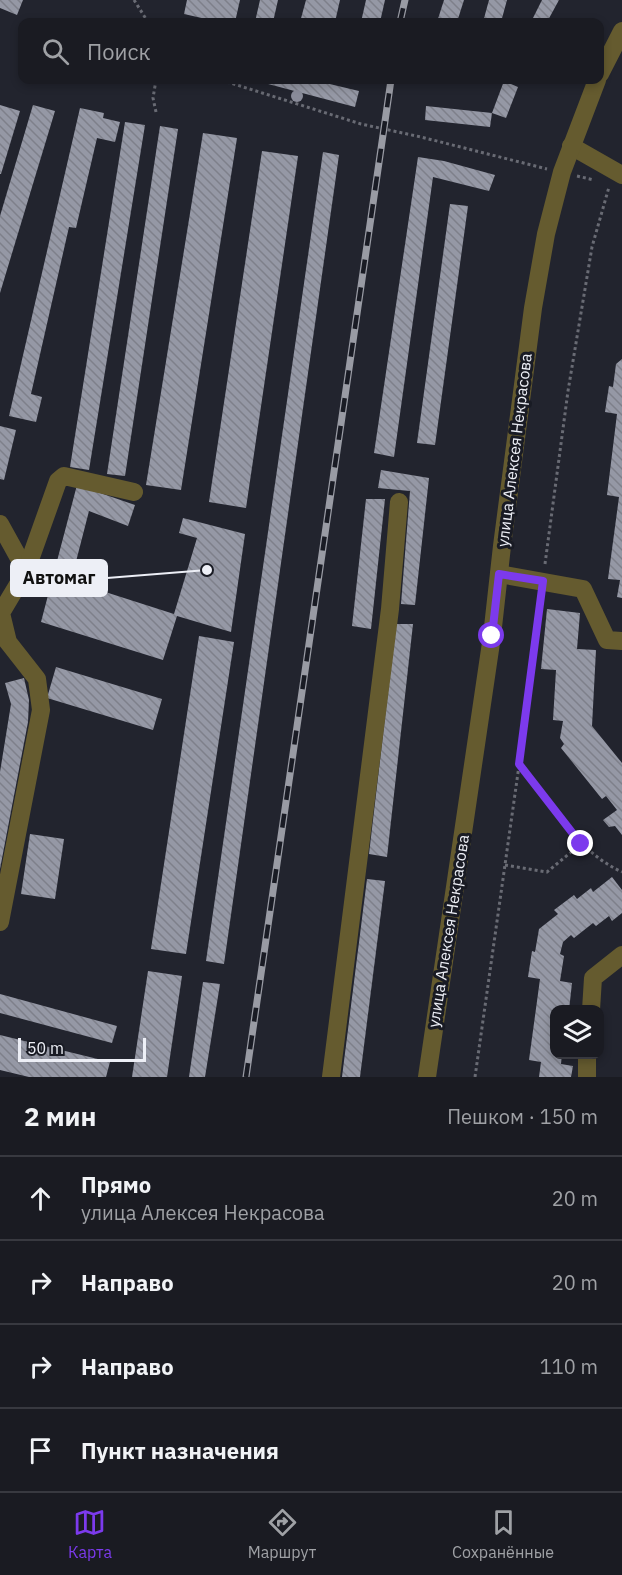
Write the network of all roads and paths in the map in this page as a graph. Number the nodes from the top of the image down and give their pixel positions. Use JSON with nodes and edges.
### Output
{"nodes":[{"id":1,"x":134,"y":0,"type":"edge"},
{"id":2,"x":145,"y":18,"type":"edge"},
{"id":3,"x":622,"y":31,"type":"edge"},
{"id":4,"x":604,"y":66,"type":"edge"},
{"id":5,"x":155,"y":84,"type":"edge"},
{"id":6,"x":234,"y":84,"type":"edge"},
{"id":7,"x":595,"y":84,"type":"edge"},
{"id":8,"x":156,"y":112,"type":"dead end"},
{"id":9,"x":571,"y":146,"type":"junction"},
{"id":10,"x":562,"y":172,"type":"junction"},
{"id":11,"x":616,"y":176,"type":"edge"},
{"id":12,"x":134,"y":492,"type":"dead end"},
{"id":13,"x":399,"y":502,"type":"dead end"},
{"id":14,"x":0,"y":524,"type":"edge"},
{"id":15,"x":26,"y":570,"type":"junction"},
{"id":16,"x":499,"y":574,"type":"junction"},
{"id":17,"x":543,"y":581,"type":"junction"},
{"id":18,"x":1,"y":613,"type":"edge"},
{"id":19,"x":622,"y":642,"type":"edge"},
{"id":20,"x":519,"y":764,"type":"junction"},
{"id":21,"x":581,"y":844,"type":"junction"},
{"id":22,"x":505,"y":865,"type":"junction"},
{"id":23,"x":622,"y":872,"type":"edge"},
{"id":24,"x":0,"y":922,"type":"edge"},
{"id":25,"x":622,"y":955,"type":"edge"},
{"id":26,"x":591,"y":1005,"type":"edge"},
{"id":27,"x":587,"y":1059,"type":"edge"},
{"id":28,"x":331,"y":1077,"type":"edge"},
{"id":29,"x":427,"y":1077,"type":"edge"},
{"id":30,"x":475,"y":1077,"type":"edge"},
{"id":31,"x":587,"y":1077,"type":"edge"}],
"edges":[{"from":1,"to":2,"type":"path"},
{"from":3,"to":4,"type":"street"},
{"from":5,"to":8,"type":"path"},
{"from":6,"to":10,"type":"path"},
{"from":7,"to":9,"type":"street","name":"улица Алексея Некрасова"},
{"from":9,"to":10,"type":"street","name":"улица Алексея Некрасова"},
{"from":9,"to":11,"type":"street"},
{"from":10,"to":11,"type":"path"},
{"from":10,"to":16,"type":"street","name":"улица Алексея Некрасова"},
{"from":11,"to":17,"type":"path"},
{"from":12,"to":15,"type":"street"},
{"from":13,"to":28,"type":"street"},
{"from":14,"to":15,"type":"street"},
{"from":15,"to":18,"type":"street"},
{"from":16,"to":17,"type":"street"},
{"from":16,"to":29,"type":"street","name":"улица Алексея Некрасова"},
{"from":17,"to":19,"type":"street"},
{"from":17,"to":20,"type":"path"},
{"from":18,"to":24,"type":"street"},
{"from":20,"to":21,"type":"path"},
{"from":20,"to":22,"type":"path"},
{"from":21,"to":22,"type":"path"},
{"from":21,"to":23,"type":"path"},
{"from":22,"to":30,"type":"path"},
{"from":25,"to":26,"type":"street"},
{"from":27,"to":31,"type":"street"}]}
